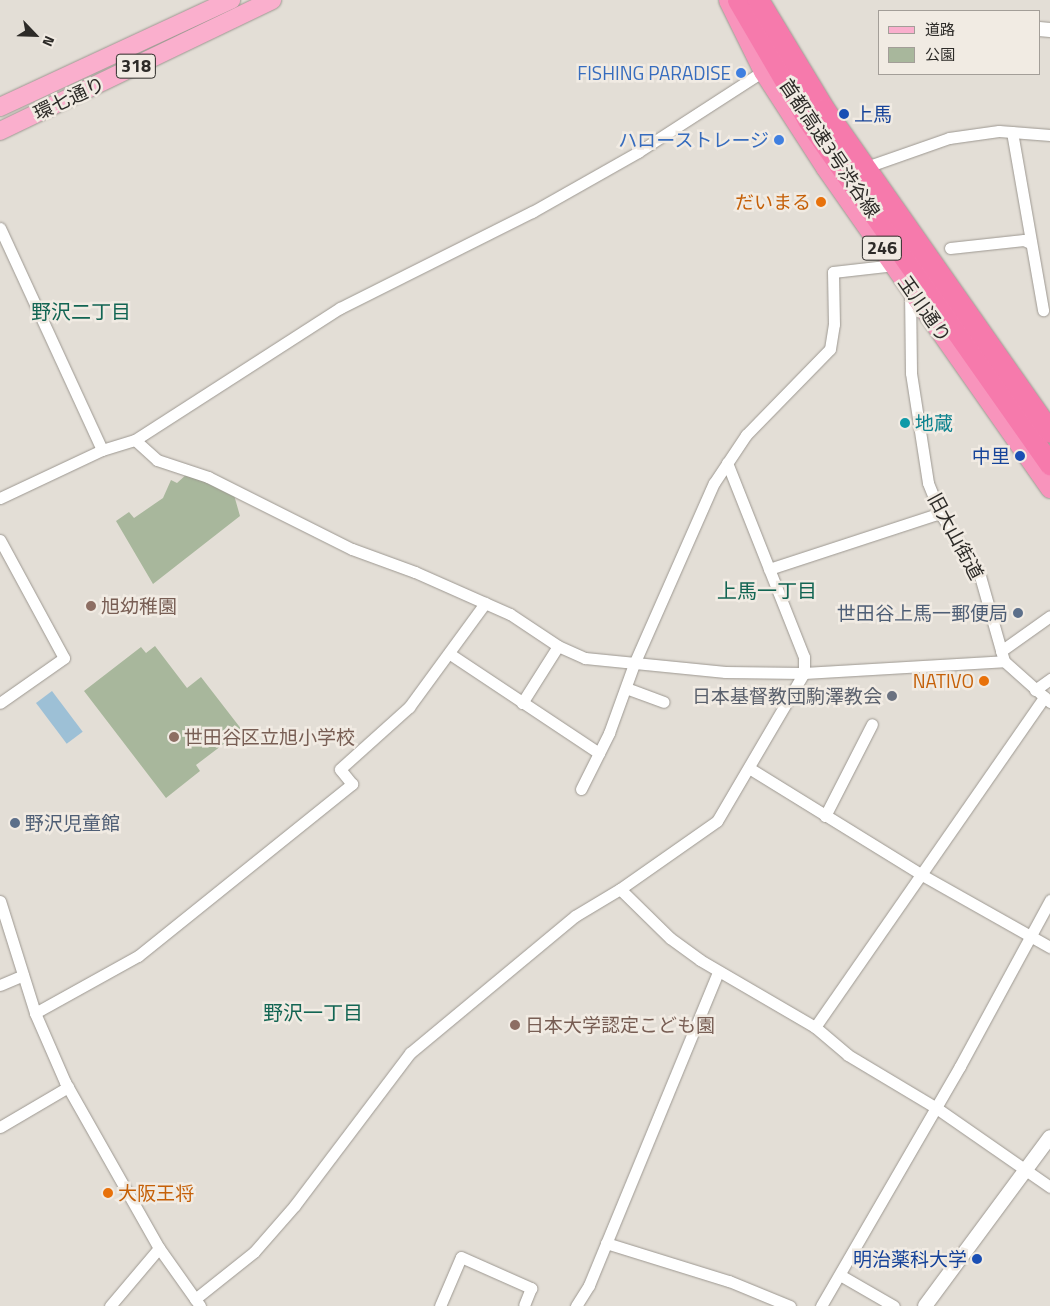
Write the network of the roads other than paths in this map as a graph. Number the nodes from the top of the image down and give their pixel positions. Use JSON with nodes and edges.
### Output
{"nodes":[{"id":1,"x":231,"y":0,"type":"edge"},
{"id":2,"x":272,"y":0,"type":"edge"},
{"id":3,"x":728,"y":0,"type":"edge"},
{"id":4,"x":738,"y":0,"type":"edge"},
{"id":5,"x":758,"y":0,"type":"edge"},
{"id":6,"x":770,"y":0,"type":"edge"},
{"id":7,"x":763,"y":71,"type":"junction"},
{"id":8,"x":0,"y":107,"type":"edge"},
{"id":9,"x":0,"y":131,"type":"edge"},
{"id":10,"x":1012,"y":132,"type":"junction"},
{"id":11,"x":1050,"y":135,"type":"edge"},
{"id":12,"x":872,"y":165,"type":"junction"},
{"id":13,"x":0,"y":228,"type":"edge"},
{"id":14,"x":1030,"y":243,"type":"junction"},
{"id":15,"x":950,"y":248,"type":"dead end"},
{"id":16,"x":895,"y":266,"type":"junction"},
{"id":17,"x":910,"y":288,"type":"junction"},
{"id":18,"x":1043,"y":310,"type":"dead end"},
{"id":19,"x":1050,"y":416,"type":"edge"},
{"id":20,"x":1050,"y":432,"type":"edge"},
{"id":21,"x":135,"y":440,"type":"junction"},
{"id":22,"x":102,"y":450,"type":"junction"},
{"id":23,"x":727,"y":463,"type":"junction"},
{"id":24,"x":1050,"y":464,"type":"edge"},
{"id":25,"x":1050,"y":488,"type":"edge"},
{"id":26,"x":0,"y":498,"type":"edge"},
{"id":27,"x":940,"y":513,"type":"junction"},
{"id":28,"x":0,"y":540,"type":"edge"},
{"id":29,"x":769,"y":569,"type":"junction"},
{"id":30,"x":485,"y":603,"type":"junction"},
{"id":31,"x":1050,"y":616,"type":"edge"},
{"id":32,"x":558,"y":646,"type":"junction"},
{"id":33,"x":450,"y":654,"type":"junction"},
{"id":34,"x":1002,"y":656,"type":"junction"},
{"id":35,"x":634,"y":664,"type":"junction"},
{"id":36,"x":804,"y":673,"type":"junction"},
{"id":37,"x":1050,"y":679,"type":"edge"},
{"id":38,"x":626,"y":688,"type":"junction"},
{"id":39,"x":1043,"y":697,"type":"edge"},
{"id":40,"x":664,"y":702,"type":"dead end"},
{"id":41,"x":0,"y":703,"type":"edge"},
{"id":42,"x":522,"y":703,"type":"junction"},
{"id":43,"x":872,"y":724,"type":"dead end"},
{"id":44,"x":599,"y":753,"type":"junction"},
{"id":45,"x":749,"y":768,"type":"junction"},
{"id":46,"x":581,"y":789,"type":"dead end"},
{"id":47,"x":825,"y":816,"type":"junction"},
{"id":48,"x":922,"y":874,"type":"junction"},
{"id":49,"x":620,"y":889,"type":"junction"},
{"id":50,"x":1050,"y":900,"type":"edge"},
{"id":51,"x":0,"y":901,"type":"edge"},
{"id":52,"x":1031,"y":936,"type":"junction"},
{"id":53,"x":1050,"y":947,"type":"edge"},
{"id":54,"x":718,"y":972,"type":"junction"},
{"id":55,"x":23,"y":975,"type":"junction"},
{"id":56,"x":0,"y":985,"type":"edge"},
{"id":57,"x":35,"y":1013,"type":"junction"},
{"id":58,"x":815,"y":1027,"type":"junction"},
{"id":59,"x":68,"y":1088,"type":"junction"},
{"id":60,"x":935,"y":1107,"type":"junction"},
{"id":61,"x":0,"y":1128,"type":"edge"},
{"id":62,"x":1050,"y":1137,"type":"edge"},
{"id":63,"x":1025,"y":1168,"type":"junction"},
{"id":64,"x":1050,"y":1187,"type":"edge"},
{"id":65,"x":606,"y":1243,"type":"junction"},
{"id":66,"x":159,"y":1248,"type":"junction"},
{"id":67,"x":840,"y":1275,"type":"junction"},
{"id":68,"x":197,"y":1302,"type":"edge"},
{"id":69,"x":110,"y":1306,"type":"edge"},
{"id":70,"x":440,"y":1306,"type":"edge"},
{"id":71,"x":523,"y":1306,"type":"edge"},
{"id":72,"x":576,"y":1306,"type":"edge"},
{"id":73,"x":790,"y":1306,"type":"edge"},
{"id":74,"x":821,"y":1306,"type":"edge"},
{"id":75,"x":894,"y":1306,"type":"edge"},
{"id":76,"x":924,"y":1306,"type":"edge"}],
"edges":[{"from":1,"to":8,"type":"main road","name":"環七通り","number":"318"},
{"from":2,"to":9,"type":"main road","name":"環七通り","number":"318"},
{"from":3,"to":7,"type":"highway","name":"玉川通り","number":"246"},
{"from":4,"to":24,"type":"highway","name":"首都高速3号渋谷線"},
{"from":5,"to":20,"type":"highway","name":"首都高速3号渋谷線"},
{"from":6,"to":12,"type":"highway","number":"246"},
{"from":7,"to":16,"type":"highway","name":"玉川通り","number":"246"},
{"from":7,"to":21,"type":"street"},
{"from":10,"to":11,"type":"street"},
{"from":10,"to":12,"type":"street"},
{"from":10,"to":14,"type":"street"},
{"from":12,"to":19,"type":"highway","number":"246"},
{"from":13,"to":22,"type":"street"},
{"from":14,"to":15,"type":"street"},
{"from":14,"to":18,"type":"street"},
{"from":16,"to":17,"type":"highway","name":"玉川通り","number":"246"},
{"from":16,"to":23,"type":"street"},
{"from":17,"to":25,"type":"highway","name":"玉川通り","number":"246"},
{"from":17,"to":27,"type":"street","name":"旧大山街道"},
{"from":21,"to":22,"type":"street"},
{"from":21,"to":30,"type":"street"},
{"from":22,"to":26,"type":"street"},
{"from":23,"to":29,"type":"street"},
{"from":23,"to":35,"type":"street"},
{"from":27,"to":29,"type":"street"},
{"from":27,"to":34,"type":"street","name":"旧大山街道"},
{"from":28,"to":41,"type":"street"},
{"from":29,"to":36,"type":"street"},
{"from":30,"to":32,"type":"street"},
{"from":30,"to":33,"type":"street"},
{"from":31,"to":34,"type":"street"},
{"from":32,"to":35,"type":"street"},
{"from":32,"to":42,"type":"street"},
{"from":33,"to":42,"type":"street"},
{"from":33,"to":57,"type":"street"},
{"from":34,"to":36,"type":"street"},
{"from":34,"to":39,"type":"street"},
{"from":35,"to":36,"type":"street"},
{"from":35,"to":38,"type":"street"},
{"from":36,"to":45,"type":"street"},
{"from":37,"to":39,"type":"street"},
{"from":38,"to":40,"type":"street"},
{"from":38,"to":44,"type":"street"},
{"from":39,"to":48,"type":"street"},
{"from":42,"to":44,"type":"street"},
{"from":43,"to":47,"type":"street"},
{"from":44,"to":46,"type":"street"},
{"from":45,"to":47,"type":"street"},
{"from":45,"to":49,"type":"street"},
{"from":47,"to":48,"type":"street"},
{"from":48,"to":52,"type":"street"},
{"from":48,"to":58,"type":"street"},
{"from":49,"to":54,"type":"street"},
{"from":49,"to":68,"type":"street"},
{"from":50,"to":52,"type":"street"},
{"from":51,"to":55,"type":"street"},
{"from":52,"to":53,"type":"street"},
{"from":52,"to":60,"type":"street"},
{"from":54,"to":58,"type":"street"},
{"from":54,"to":65,"type":"street"},
{"from":55,"to":56,"type":"street"},
{"from":55,"to":57,"type":"street"},
{"from":57,"to":59,"type":"street"},
{"from":58,"to":60,"type":"street"},
{"from":59,"to":61,"type":"street"},
{"from":59,"to":66,"type":"street"},
{"from":60,"to":63,"type":"street"},
{"from":60,"to":67,"type":"street"},
{"from":62,"to":63,"type":"street"},
{"from":63,"to":64,"type":"street"},
{"from":63,"to":76,"type":"street"},
{"from":65,"to":72,"type":"street"},
{"from":65,"to":73,"type":"street"},
{"from":66,"to":68,"type":"street"},
{"from":66,"to":69,"type":"street"},
{"from":67,"to":74,"type":"street"},
{"from":67,"to":75,"type":"street"},
{"from":70,"to":71,"type":"street"}]}
